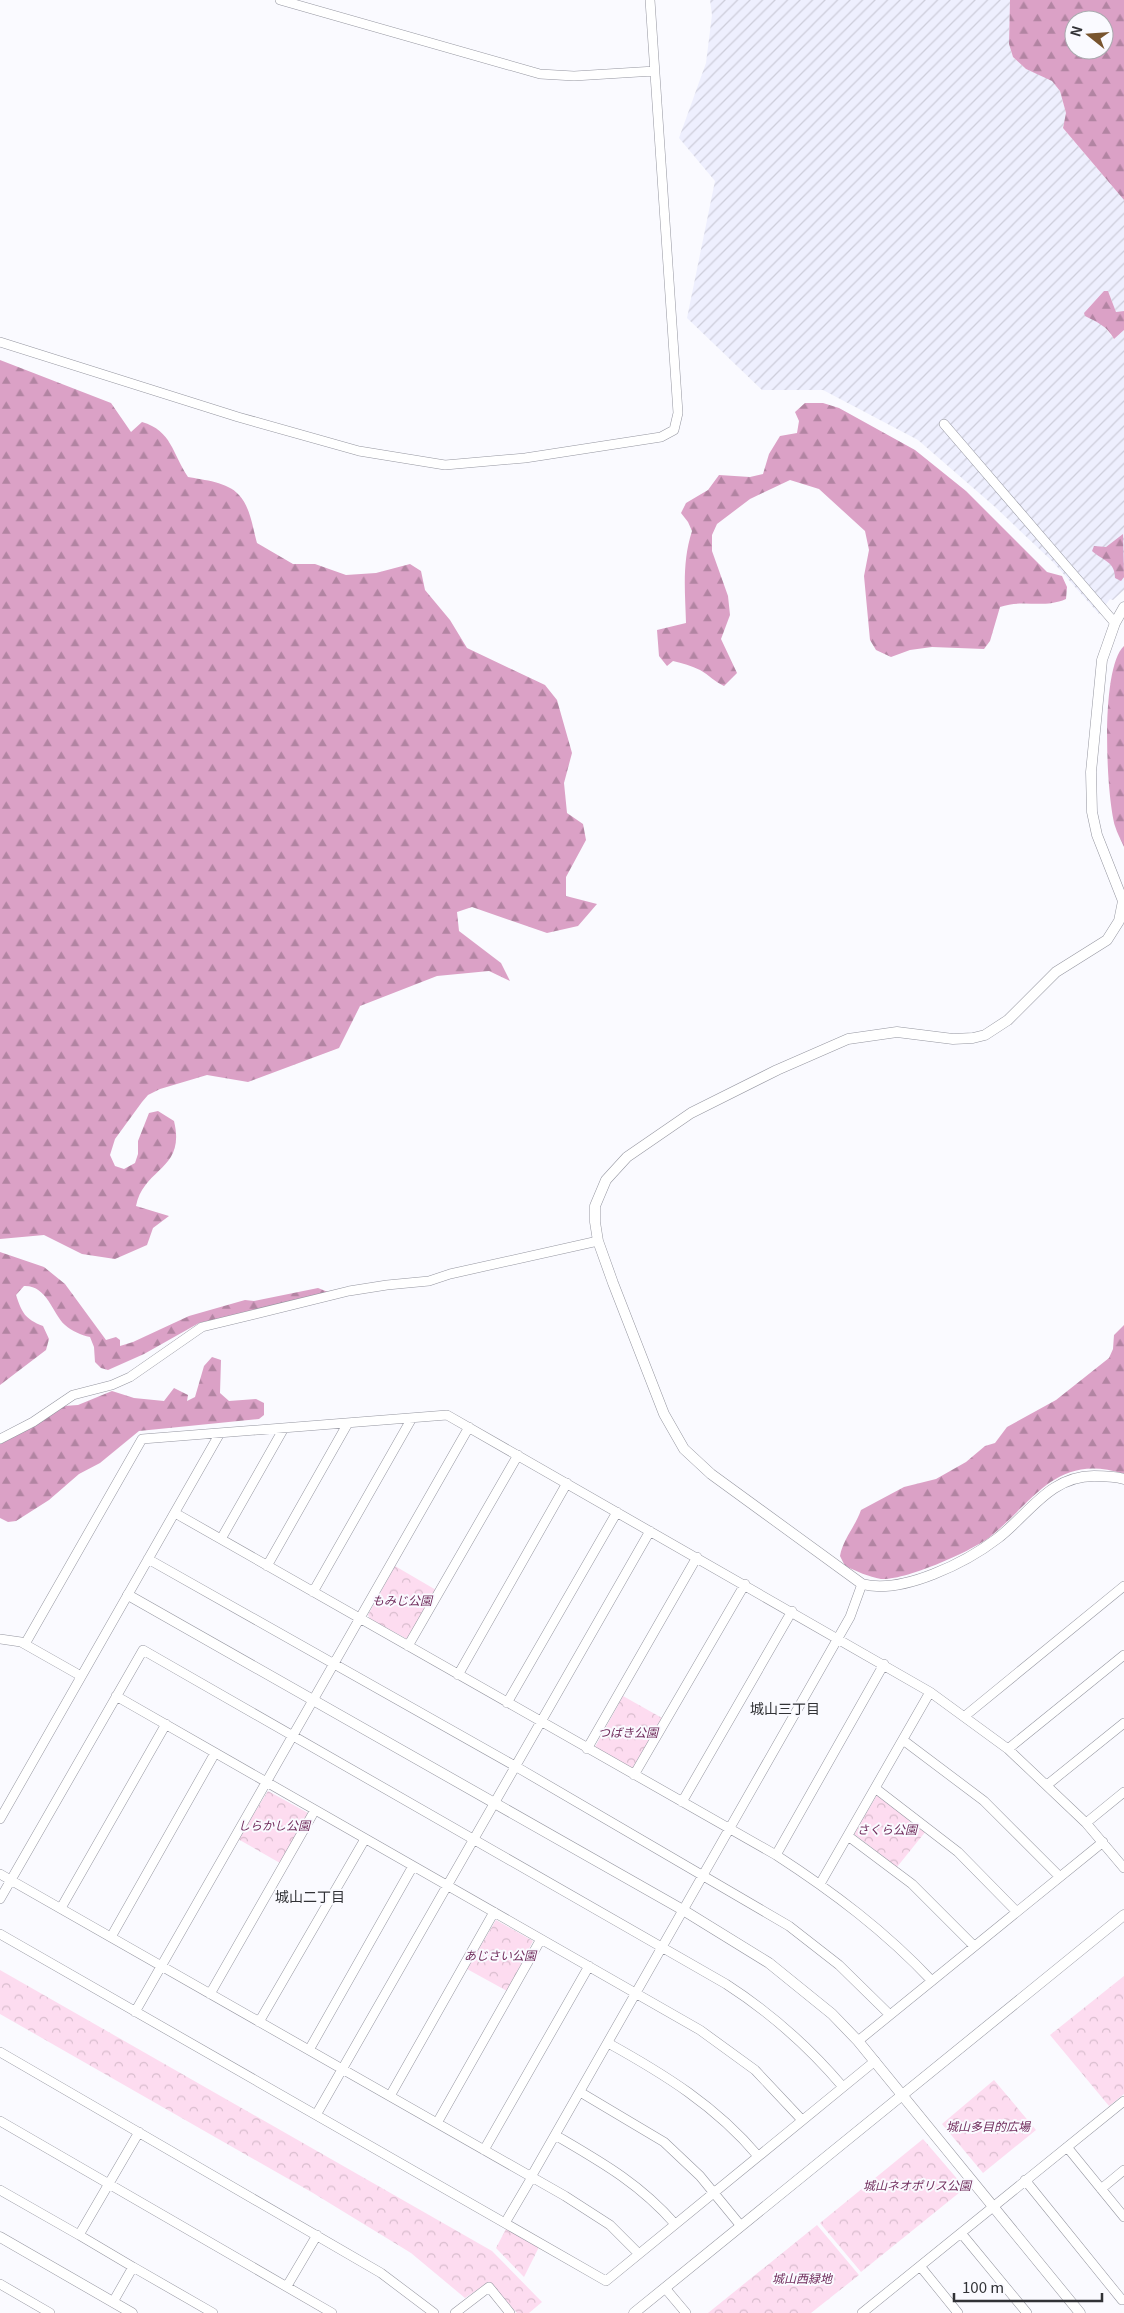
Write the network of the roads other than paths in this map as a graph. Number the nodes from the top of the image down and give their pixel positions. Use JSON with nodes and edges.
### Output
{"nodes":[{"id":1,"x":280,"y":0,"type":"edge"},
{"id":2,"x":650,"y":0,"type":"edge"},
{"id":3,"x":655,"y":71,"type":"junction"},
{"id":4,"x":0,"y":342,"type":"edge"},
{"id":5,"x":944,"y":424,"type":"dead end"},
{"id":6,"x":1124,"y":607,"type":"edge"},
{"id":7,"x":1115,"y":623,"type":"junction"},
{"id":8,"x":598,"y":1241,"type":"junction"},
{"id":9,"x":412,"y":1418,"type":"junction"},
{"id":10,"x":348,"y":1424,"type":"junction"},
{"id":11,"x":470,"y":1427,"type":"junction"},
{"id":12,"x":284,"y":1428,"type":"junction"},
{"id":13,"x":220,"y":1434,"type":"junction"},
{"id":14,"x":0,"y":1439,"type":"edge"},
{"id":15,"x":518,"y":1455,"type":"junction"},
{"id":16,"x":1124,"y":1479,"type":"edge"},
{"id":17,"x":567,"y":1483,"type":"junction"},
{"id":18,"x":617,"y":1512,"type":"junction"},
{"id":19,"x":175,"y":1513,"type":"junction"},
{"id":20,"x":650,"y":1531,"type":"junction"},
{"id":21,"x":221,"y":1539,"type":"junction"},
{"id":22,"x":697,"y":1557,"type":"junction"},
{"id":23,"x":148,"y":1559,"type":"junction"},
{"id":24,"x":267,"y":1566,"type":"junction"},
{"id":25,"x":745,"y":1584,"type":"junction"},
{"id":26,"x":862,"y":1584,"type":"junction"},
{"id":27,"x":1124,"y":1586,"type":"edge"},
{"id":28,"x":313,"y":1592,"type":"junction"},
{"id":29,"x":128,"y":1595,"type":"junction"},
{"id":30,"x":792,"y":1611,"type":"junction"},
{"id":31,"x":360,"y":1618,"type":"junction"},
{"id":32,"x":839,"y":1638,"type":"junction"},
{"id":33,"x":0,"y":1639,"type":"edge"},
{"id":34,"x":24,"y":1644,"type":"junction"},
{"id":35,"x":408,"y":1646,"type":"junction"},
{"id":36,"x":1124,"y":1655,"type":"edge"},
{"id":37,"x":884,"y":1664,"type":"junction"},
{"id":38,"x":333,"y":1665,"type":"junction"},
{"id":39,"x":458,"y":1675,"type":"junction"},
{"id":40,"x":81,"y":1676,"type":"junction"},
{"id":41,"x":930,"y":1692,"type":"junction"},
{"id":42,"x":116,"y":1696,"type":"junction"},
{"id":43,"x":313,"y":1700,"type":"junction"},
{"id":44,"x":507,"y":1703,"type":"junction"},
{"id":45,"x":965,"y":1716,"type":"junction"},
{"id":46,"x":540,"y":1722,"type":"junction"},
{"id":47,"x":1124,"y":1723,"type":"edge"},
{"id":48,"x":166,"y":1724,"type":"junction"},
{"id":49,"x":292,"y":1736,"type":"junction"},
{"id":50,"x":903,"y":1740,"type":"junction"},
{"id":51,"x":587,"y":1748,"type":"junction"},
{"id":52,"x":1008,"y":1749,"type":"junction"},
{"id":53,"x":216,"y":1753,"type":"junction"},
{"id":54,"x":515,"y":1766,"type":"junction"},
{"id":55,"x":634,"y":1775,"type":"junction"},
{"id":56,"x":266,"y":1782,"type":"junction"},
{"id":57,"x":1047,"y":1785,"type":"junction"},
{"id":58,"x":875,"y":1788,"type":"junction"},
{"id":59,"x":1124,"y":1792,"type":"edge"},
{"id":60,"x":682,"y":1802,"type":"junction"},
{"id":61,"x":494,"y":1803,"type":"junction"},
{"id":62,"x":315,"y":1810,"type":"junction"},
{"id":63,"x":0,"y":1819,"type":"edge"},
{"id":64,"x":1086,"y":1823,"type":"junction"},
{"id":65,"x":729,"y":1830,"type":"junction"},
{"id":66,"x":848,"y":1836,"type":"junction"},
{"id":67,"x":365,"y":1839,"type":"junction"},
{"id":68,"x":473,"y":1839,"type":"junction"},
{"id":69,"x":1103,"y":1842,"type":"junction"},
{"id":70,"x":776,"y":1856,"type":"junction"},
{"id":71,"x":1123,"y":1863,"type":"edge"},
{"id":72,"x":413,"y":1866,"type":"junction"},
{"id":73,"x":0,"y":1874,"type":"edge"},
{"id":74,"x":703,"y":1876,"type":"junction"},
{"id":75,"x":1060,"y":1877,"type":"junction"},
{"id":76,"x":11,"y":1880,"type":"junction"},
{"id":77,"x":820,"y":1884,"type":"junction"},
{"id":78,"x":447,"y":1885,"type":"junction"},
{"id":79,"x":0,"y":1899,"type":"edge"},
{"id":80,"x":61,"y":1908,"type":"junction"},
{"id":81,"x":683,"y":1910,"type":"junction"},
{"id":82,"x":494,"y":1912,"type":"junction"},
{"id":83,"x":1017,"y":1912,"type":"junction"},
{"id":84,"x":1124,"y":1915,"type":"edge"},
{"id":85,"x":0,"y":1934,"type":"edge"},
{"id":86,"x":111,"y":1937,"type":"junction"},
{"id":87,"x":541,"y":1939,"type":"junction"},
{"id":88,"x":974,"y":1946,"type":"junction"},
{"id":89,"x":663,"y":1947,"type":"junction"},
{"id":90,"x":161,"y":1966,"type":"junction"},
{"id":91,"x":589,"y":1966,"type":"junction"},
{"id":92,"x":932,"y":1981,"type":"junction"},
{"id":93,"x":636,"y":1993,"type":"junction"},
{"id":94,"x":210,"y":1994,"type":"junction"},
{"id":95,"x":135,"y":2012,"type":"junction"},
{"id":96,"x":890,"y":2015,"type":"junction"},
{"id":97,"x":259,"y":2022,"type":"junction"},
{"id":98,"x":858,"y":2041,"type":"junction"},
{"id":99,"x":608,"y":2042,"type":"junction"},
{"id":100,"x":309,"y":2050,"type":"junction"},
{"id":101,"x":0,"y":2052,"type":"edge"},
{"id":102,"x":875,"y":2061,"type":"junction"},
{"id":103,"x":342,"y":2069,"type":"junction"},
{"id":104,"x":844,"y":2087,"type":"junction"},
{"id":105,"x":580,"y":2092,"type":"junction"},
{"id":106,"x":903,"y":2095,"type":"junction"},
{"id":107,"x":390,"y":2096,"type":"junction"},
{"id":108,"x":1124,"y":2101,"type":"edge"},
{"id":109,"x":316,"y":2115,"type":"junction"},
{"id":110,"x":802,"y":2120,"type":"junction"},
{"id":111,"x":0,"y":2121,"type":"edge"},
{"id":112,"x":437,"y":2123,"type":"junction"},
{"id":113,"x":139,"y":2132,"type":"junction"},
{"id":114,"x":555,"y":2135,"type":"junction"},
{"id":115,"x":1067,"y":2147,"type":"junction"},
{"id":116,"x":484,"y":2150,"type":"junction"},
{"id":117,"x":758,"y":2156,"type":"junction"},
{"id":118,"x":1124,"y":2170,"type":"edge"},
{"id":119,"x":532,"y":2177,"type":"junction"},
{"id":120,"x":1026,"y":2180,"type":"junction"},
{"id":121,"x":108,"y":2184,"type":"junction"},
{"id":122,"x":1101,"y":2189,"type":"junction"},
{"id":123,"x":0,"y":2190,"type":"edge"},
{"id":124,"x":714,"y":2192,"type":"junction"},
{"id":125,"x":994,"y":2206,"type":"junction"},
{"id":126,"x":1124,"y":2217,"type":"edge"},
{"id":127,"x":505,"y":2224,"type":"junction"},
{"id":128,"x":675,"y":2224,"type":"junction"},
{"id":129,"x":741,"y":2226,"type":"junction"},
{"id":130,"x":961,"y":2233,"type":"junction"},
{"id":131,"x":79,"y":2235,"type":"junction"},
{"id":132,"x":317,"y":2235,"type":"junction"},
{"id":133,"x":0,"y":2237,"type":"edge"},
{"id":134,"x":639,"y":2254,"type":"junction"},
{"id":135,"x":920,"y":2266,"type":"junction"},
{"id":136,"x":133,"y":2267,"type":"junction"},
{"id":137,"x":0,"y":2284,"type":"edge"},
{"id":138,"x":286,"y":2286,"type":"junction"},
{"id":139,"x":665,"y":2288,"type":"junction"},
{"id":140,"x":1122,"y":2300,"type":"dead end"},
{"id":141,"x":113,"y":2302,"type":"junction"},
{"id":142,"x":953,"y":2311,"type":"edge"},
{"id":143,"x":50,"y":2313,"type":"edge"},
{"id":144,"x":132,"y":2313,"type":"edge"},
{"id":145,"x":213,"y":2313,"type":"edge"},
{"id":146,"x":332,"y":2313,"type":"edge"},
{"id":147,"x":434,"y":2313,"type":"edge"},
{"id":148,"x":455,"y":2313,"type":"edge"},
{"id":149,"x":510,"y":2313,"type":"edge"},
{"id":150,"x":634,"y":2313,"type":"edge"},
{"id":151,"x":686,"y":2313,"type":"edge"},
{"id":152,"x":862,"y":2313,"type":"edge"},
{"id":153,"x":1027,"y":2313,"type":"edge"},
{"id":154,"x":1080,"y":2313,"type":"edge"}],
"edges":[{"from":1,"to":3,"type":"street"},
{"from":2,"to":3,"type":"street"},
{"from":3,"to":4,"type":"street"},
{"from":5,"to":7,"type":"street"},
{"from":6,"to":7,"type":"street"},
{"from":7,"to":8,"type":"street"},
{"from":8,"to":14,"type":"street"},
{"from":8,"to":26,"type":"street"},
{"from":9,"to":10,"type":"street"},
{"from":9,"to":11,"type":"street"},
{"from":9,"to":28,"type":"street"},
{"from":10,"to":12,"type":"street"},
{"from":10,"to":24,"type":"street"},
{"from":11,"to":15,"type":"street"},
{"from":11,"to":31,"type":"street"},
{"from":12,"to":13,"type":"street"},
{"from":12,"to":21,"type":"street"},
{"from":13,"to":19,"type":"street"},
{"from":13,"to":34,"type":"street"},
{"from":15,"to":17,"type":"street"},
{"from":15,"to":35,"type":"street"},
{"from":16,"to":26,"type":"street"},
{"from":17,"to":18,"type":"street"},
{"from":17,"to":39,"type":"street"},
{"from":18,"to":20,"type":"street"},
{"from":18,"to":44,"type":"street"},
{"from":19,"to":21,"type":"street"},
{"from":19,"to":23,"type":"street"},
{"from":20,"to":22,"type":"street"},
{"from":20,"to":46,"type":"street"},
{"from":21,"to":24,"type":"street"},
{"from":22,"to":25,"type":"street"},
{"from":22,"to":51,"type":"street"},
{"from":23,"to":29,"type":"street"},
{"from":23,"to":38,"type":"street"},
{"from":24,"to":28,"type":"street"},
{"from":25,"to":30,"type":"street"},
{"from":25,"to":55,"type":"street"},
{"from":26,"to":32,"type":"street"},
{"from":27,"to":45,"type":"street"},
{"from":28,"to":31,"type":"street"},
{"from":29,"to":40,"type":"street"},
{"from":29,"to":43,"type":"street"},
{"from":30,"to":32,"type":"street"},
{"from":30,"to":60,"type":"street"},
{"from":31,"to":35,"type":"street"},
{"from":31,"to":38,"type":"street"},
{"from":32,"to":37,"type":"street"},
{"from":32,"to":65,"type":"street"},
{"from":33,"to":34,"type":"street"},
{"from":34,"to":40,"type":"street"},
{"from":35,"to":39,"type":"street"},
{"from":36,"to":52,"type":"street"},
{"from":37,"to":41,"type":"street"},
{"from":37,"to":70,"type":"street"},
{"from":38,"to":43,"type":"street"},
{"from":38,"to":54,"type":"street"},
{"from":39,"to":44,"type":"street"},
{"from":40,"to":63,"type":"street"},
{"from":41,"to":45,"type":"street"},
{"from":41,"to":50,"type":"street"},
{"from":42,"to":48,"type":"street"},
{"from":42,"to":49,"type":"street"},
{"from":42,"to":76,"type":"street"},
{"from":43,"to":49,"type":"street"},
{"from":43,"to":61,"type":"street"},
{"from":44,"to":46,"type":"street"},
{"from":45,"to":52,"type":"street"},
{"from":46,"to":51,"type":"street"},
{"from":46,"to":54,"type":"street"},
{"from":47,"to":57,"type":"street"},
{"from":48,"to":53,"type":"street"},
{"from":48,"to":80,"type":"street"},
{"from":49,"to":56,"type":"street"},
{"from":49,"to":68,"type":"street"},
{"from":50,"to":58,"type":"street"},
{"from":50,"to":75,"type":"street"},
{"from":51,"to":55,"type":"street"},
{"from":52,"to":57,"type":"street"},
{"from":53,"to":56,"type":"street"},
{"from":53,"to":86,"type":"street"},
{"from":54,"to":61,"type":"street"},
{"from":54,"to":74,"type":"street"},
{"from":55,"to":60,"type":"street"},
{"from":56,"to":62,"type":"street"},
{"from":56,"to":90,"type":"street"},
{"from":57,"to":64,"type":"street"},
{"from":58,"to":66,"type":"street"},
{"from":58,"to":83,"type":"street"},
{"from":59,"to":64,"type":"street"},
{"from":60,"to":65,"type":"street"},
{"from":61,"to":68,"type":"street"},
{"from":61,"to":81,"type":"street"},
{"from":62,"to":67,"type":"street"},
{"from":62,"to":94,"type":"street"},
{"from":64,"to":69,"type":"street"},
{"from":65,"to":70,"type":"street"},
{"from":65,"to":74,"type":"street"},
{"from":66,"to":77,"type":"street"},
{"from":66,"to":88,"type":"street"},
{"from":67,"to":72,"type":"street"},
{"from":67,"to":97,"type":"street"},
{"from":68,"to":78,"type":"street"},
{"from":68,"to":89,"type":"street"},
{"from":69,"to":71,"type":"street"},
{"from":69,"to":75,"type":"street"},
{"from":70,"to":77,"type":"street"},
{"from":72,"to":78,"type":"street"},
{"from":72,"to":100,"type":"street"},
{"from":73,"to":76,"type":"street"},
{"from":74,"to":81,"type":"street"},
{"from":74,"to":96,"type":"street"},
{"from":75,"to":83,"type":"street"},
{"from":76,"to":79,"type":"street"},
{"from":76,"to":80,"type":"street"},
{"from":77,"to":92,"type":"street"},
{"from":78,"to":82,"type":"street"},
{"from":78,"to":103,"type":"street"},
{"from":80,"to":86,"type":"street"},
{"from":81,"to":89,"type":"street"},
{"from":81,"to":98,"type":"street"},
{"from":82,"to":87,"type":"street"},
{"from":82,"to":107,"type":"street"},
{"from":83,"to":88,"type":"street"},
{"from":84,"to":106,"type":"street"},
{"from":85,"to":95,"type":"street"},
{"from":86,"to":90,"type":"street"},
{"from":87,"to":91,"type":"street"},
{"from":87,"to":112,"type":"street"},
{"from":88,"to":92,"type":"street"},
{"from":89,"to":93,"type":"street"},
{"from":89,"to":104,"type":"street"},
{"from":90,"to":94,"type":"street"},
{"from":90,"to":95,"type":"street"},
{"from":91,"to":93,"type":"street"},
{"from":91,"to":116,"type":"street"},
{"from":92,"to":96,"type":"street"},
{"from":93,"to":99,"type":"street"},
{"from":93,"to":110,"type":"street"},
{"from":94,"to":97,"type":"street"},
{"from":95,"to":109,"type":"street"},
{"from":96,"to":98,"type":"street"},
{"from":97,"to":100,"type":"street"},
{"from":98,"to":102,"type":"street"},
{"from":99,"to":105,"type":"street"},
{"from":99,"to":117,"type":"street"},
{"from":100,"to":103,"type":"street"},
{"from":101,"to":113,"type":"street"},
{"from":102,"to":104,"type":"street"},
{"from":102,"to":106,"type":"street"},
{"from":103,"to":107,"type":"street"},
{"from":103,"to":109,"type":"street"},
{"from":104,"to":110,"type":"street"},
{"from":105,"to":114,"type":"street"},
{"from":105,"to":124,"type":"street"},
{"from":106,"to":125,"type":"street"},
{"from":106,"to":129,"type":"street"},
{"from":107,"to":112,"type":"street"},
{"from":108,"to":115,"type":"street"},
{"from":109,"to":127,"type":"street"},
{"from":110,"to":117,"type":"street"},
{"from":111,"to":121,"type":"street"},
{"from":112,"to":116,"type":"street"},
{"from":113,"to":121,"type":"street"},
{"from":113,"to":132,"type":"street"},
{"from":114,"to":119,"type":"street"},
{"from":114,"to":128,"type":"street"},
{"from":115,"to":120,"type":"street"},
{"from":115,"to":122,"type":"street"},
{"from":116,"to":119,"type":"street"},
{"from":117,"to":124,"type":"street"},
{"from":118,"to":122,"type":"street"},
{"from":119,"to":127,"type":"street"},
{"from":119,"to":134,"type":"street"},
{"from":120,"to":125,"type":"street"},
{"from":120,"to":140,"type":"street"},
{"from":121,"to":131,"type":"street"},
{"from":121,"to":138,"type":"street"},
{"from":122,"to":126,"type":"street"},
{"from":123,"to":131,"type":"street"},
{"from":124,"to":128,"type":"street"},
{"from":124,"to":129,"type":"street"},
{"from":125,"to":130,"type":"street"},
{"from":125,"to":154,"type":"street"},
{"from":127,"to":134,"type":"street"},
{"from":128,"to":134,"type":"street"},
{"from":129,"to":139,"type":"street"},
{"from":130,"to":135,"type":"street"},
{"from":130,"to":153,"type":"street"},
{"from":131,"to":136,"type":"street"},
{"from":132,"to":138,"type":"street"},
{"from":132,"to":147,"type":"street"},
{"from":133,"to":141,"type":"street"},
{"from":135,"to":142,"type":"street"},
{"from":135,"to":152,"type":"street"},
{"from":136,"to":141,"type":"street"},
{"from":136,"to":145,"type":"street"},
{"from":137,"to":143,"type":"street"},
{"from":138,"to":146,"type":"street"},
{"from":139,"to":150,"type":"street"},
{"from":139,"to":151,"type":"street"},
{"from":141,"to":144,"type":"street"},
{"from":148,"to":149,"type":"street"}]}
